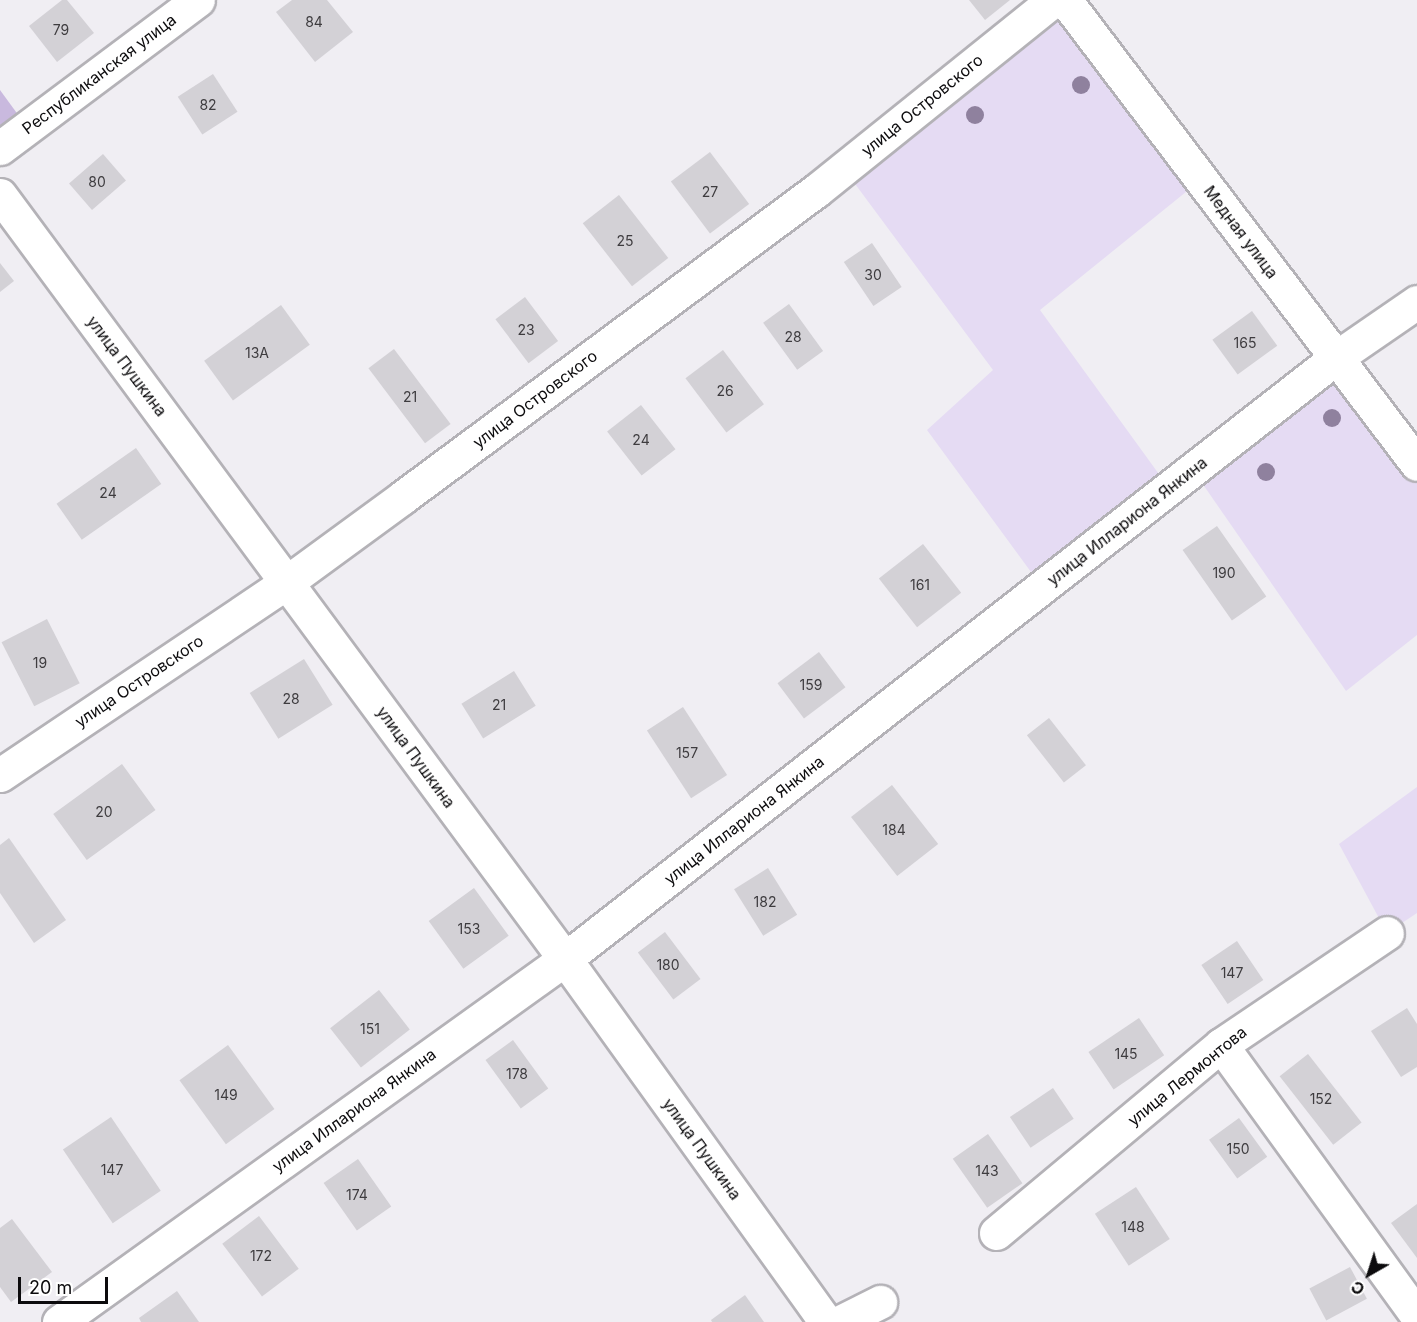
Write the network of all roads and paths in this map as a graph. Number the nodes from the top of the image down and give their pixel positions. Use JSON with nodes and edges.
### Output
{"nodes":[{"id":1,"x":198,"y":0,"type":"edge"},
{"id":2,"x":1053,"y":0,"type":"edge"},
{"id":3,"x":1065,"y":0,"type":"edge"},
{"id":4,"x":0,"y":148,"type":"edge"},
{"id":5,"x":0,"y":195,"type":"edge"},
{"id":6,"x":1417,"y":302,"type":"edge"},
{"id":7,"x":1337,"y":357,"type":"junction"},
{"id":8,"x":1417,"y":464,"type":"edge"},
{"id":9,"x":287,"y":582,"type":"junction"},
{"id":10,"x":0,"y":775,"type":"edge"},
{"id":11,"x":1387,"y":933,"type":"dead end"},
{"id":12,"x":565,"y":959,"type":"junction"},
{"id":13,"x":1221,"y":1045,"type":"junction"},
{"id":14,"x":996,"y":1233,"type":"dead end"},
{"id":15,"x":880,"y":1302,"type":"dead end"},
{"id":16,"x":1417,"y":1316,"type":"edge"},
{"id":17,"x":59,"y":1322,"type":"edge"},
{"id":18,"x":826,"y":1322,"type":"edge"},
{"id":19,"x":840,"y":1322,"type":"edge"}],
"edges":[{"from":1,"to":4,"type":"street","name":"Республиканская улица"},
{"from":2,"to":9,"type":"street","name":"улица Островского"},
{"from":3,"to":7,"type":"street","name":"Медная улица"},
{"from":5,"to":9,"type":"street","name":"улица Пушкина"},
{"from":6,"to":7,"type":"street","name":"улица Иллариона Янкина"},
{"from":7,"to":8,"type":"street","name":"Медная улица"},
{"from":7,"to":12,"type":"street","name":"улица Иллариона Янкина"},
{"from":9,"to":10,"type":"street","name":"улица Островского"},
{"from":9,"to":12,"type":"street","name":"улица Пушкина"},
{"from":11,"to":13,"type":"street","name":"улица Лермонтова"},
{"from":12,"to":17,"type":"street","name":"улица Иллариона Янкина"},
{"from":12,"to":18,"type":"street","name":"улица Пушкина"},
{"from":13,"to":14,"type":"street","name":"улица Лермонтова"},
{"from":13,"to":16,"type":"street"},
{"from":15,"to":19,"type":"street"}]}
